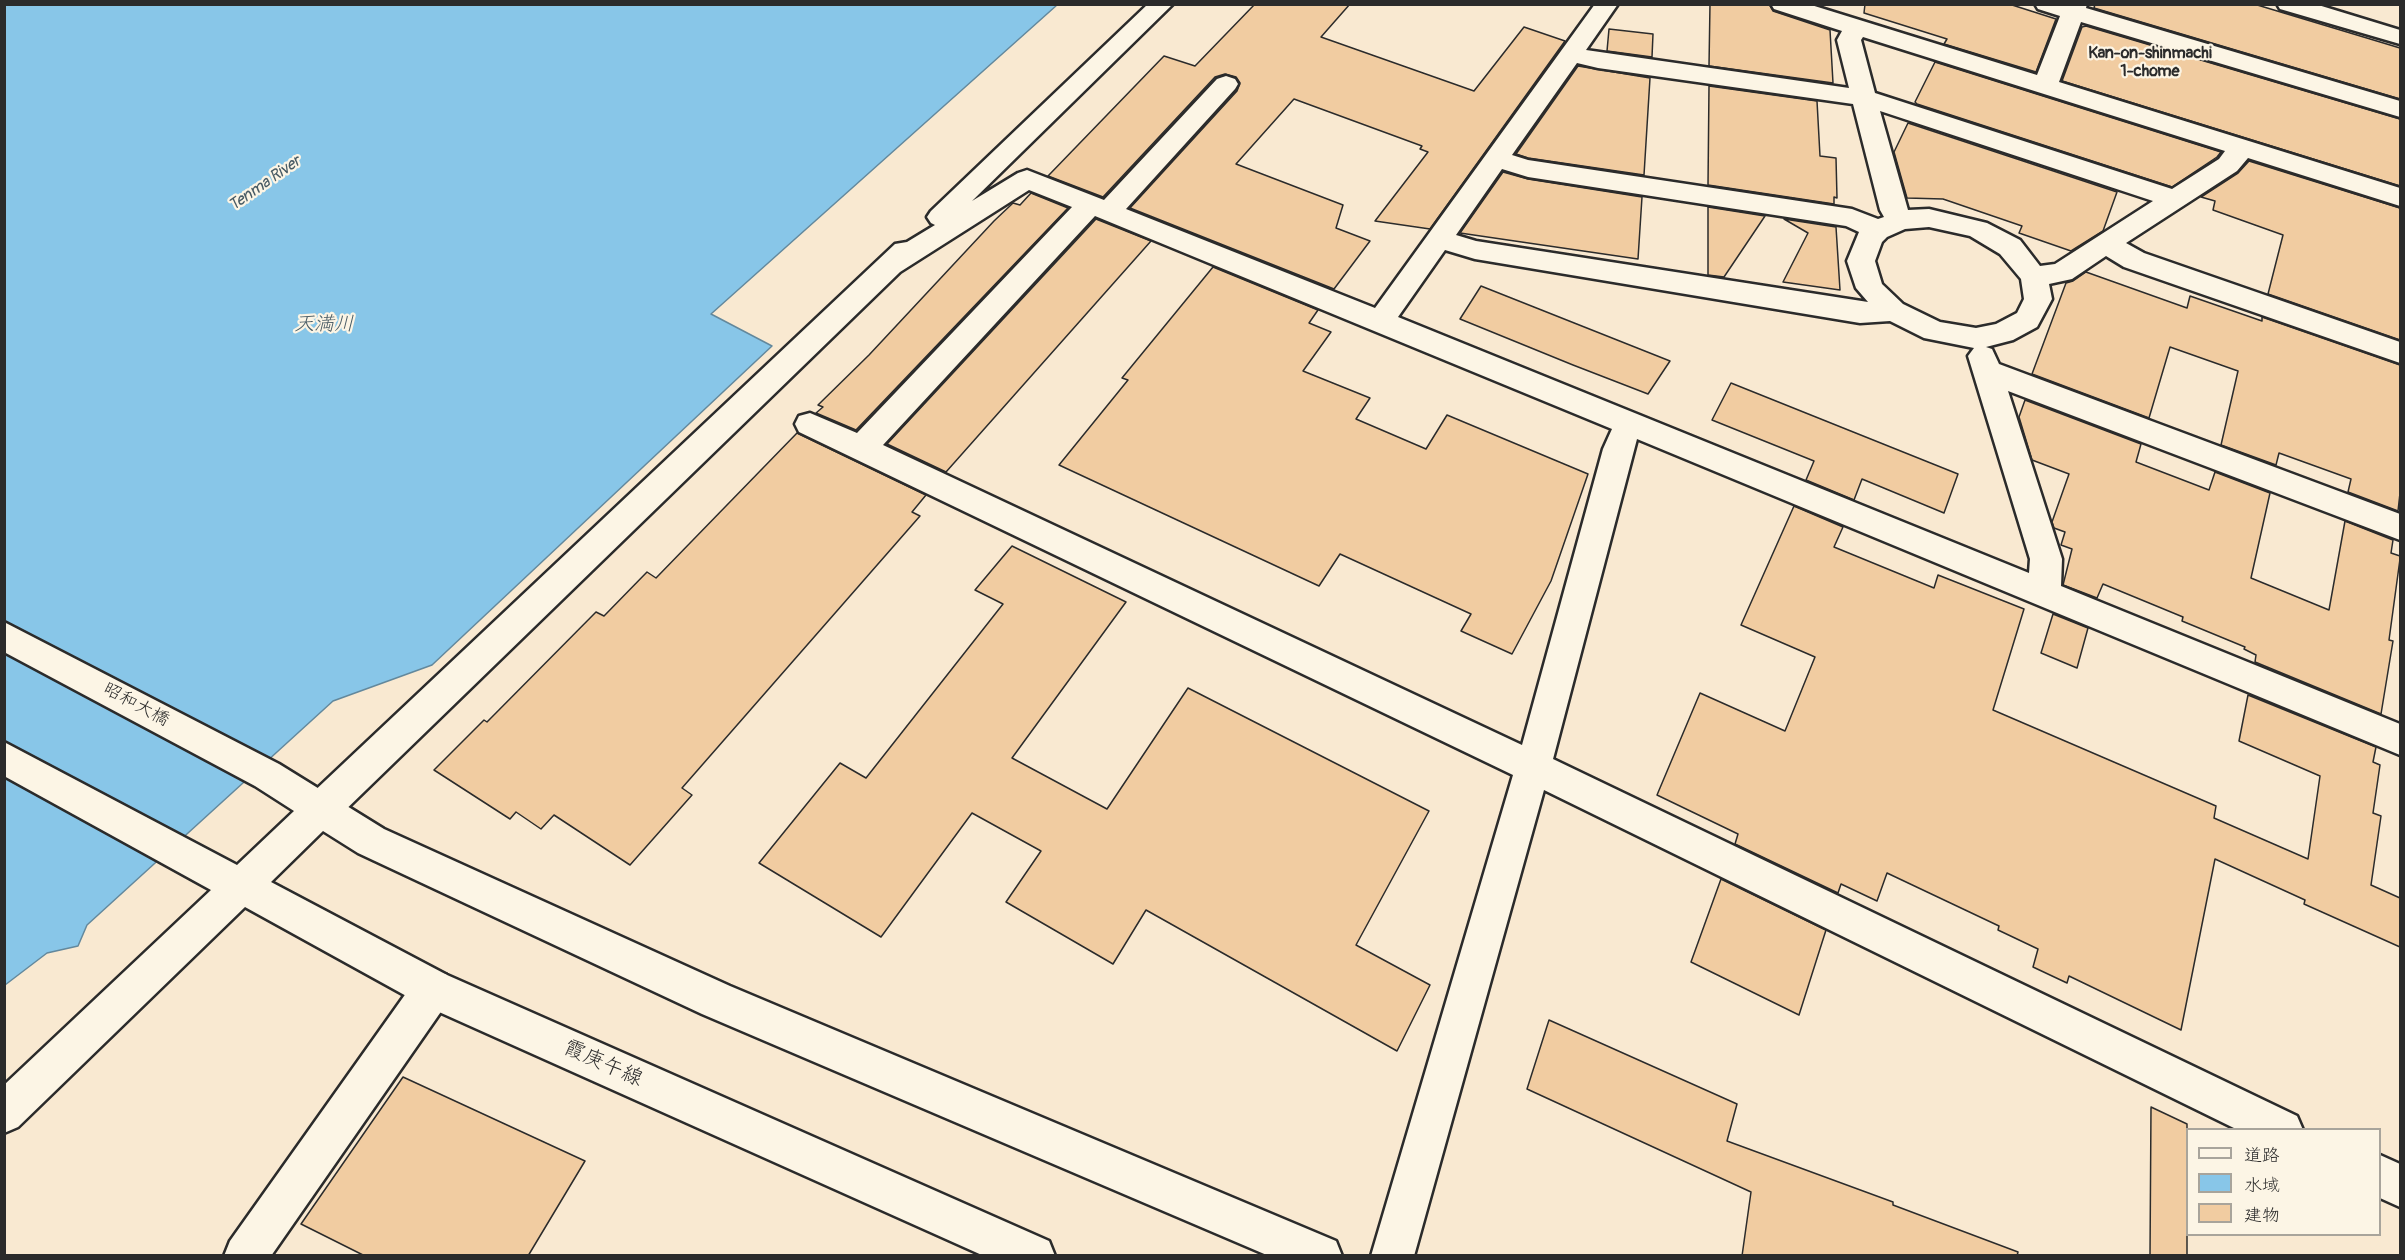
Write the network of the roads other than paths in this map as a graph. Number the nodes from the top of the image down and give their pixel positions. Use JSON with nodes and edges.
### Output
{"nodes":[{"id":1,"x":1162,"y":4,"type":"edge"},
{"id":2,"x":1607,"y":4,"type":"edge"},
{"id":3,"x":1782,"y":4,"type":"edge"},
{"id":4,"x":2046,"y":4,"type":"edge"},
{"id":5,"x":2288,"y":4,"type":"edge"},
{"id":6,"x":2074,"y":8,"type":"edge"},
{"id":7,"x":1856,"y":27,"type":"junction"},
{"id":8,"x":2400,"y":37,"type":"edge"},
{"id":9,"x":1571,"y":54,"type":"junction"},
{"id":10,"x":1226,"y":84,"type":"dead end"},
{"id":11,"x":2045,"y":86,"type":"junction"},
{"id":12,"x":1866,"y":98,"type":"junction"},
{"id":13,"x":2400,"y":109,"type":"edge"},
{"id":14,"x":2242,"y":148,"type":"junction"},
{"id":15,"x":1496,"y":159,"type":"junction"},
{"id":16,"x":2400,"y":197,"type":"edge"},
{"id":17,"x":2175,"y":200,"type":"junction"},
{"id":18,"x":1099,"y":208,"type":"junction"},
{"id":19,"x":1890,"y":225,"type":"junction"},
{"id":20,"x":1439,"y":239,"type":"junction"},
{"id":21,"x":2105,"y":243,"type":"junction"},
{"id":22,"x":889,"y":266,"type":"junction"},
{"id":23,"x":2034,"y":277,"type":"junction"},
{"id":24,"x":1893,"y":311,"type":"junction"},
{"id":25,"x":1380,"y":321,"type":"junction"},
{"id":26,"x":1976,"y":338,"type":"junction"},
{"id":27,"x":2400,"y":353,"type":"edge"},
{"id":28,"x":1986,"y":371,"type":"junction"},
{"id":29,"x":1629,"y":423,"type":"junction"},
{"id":30,"x":810,"y":424,"type":"dead end"},
{"id":31,"x":862,"y":448,"type":"junction"},
{"id":32,"x":2400,"y":527,"type":"edge"},
{"id":33,"x":2044,"y":592,"type":"junction"},
{"id":34,"x":4,"y":636,"type":"edge"},
{"id":35,"x":2400,"y":740,"type":"edge"},
{"id":36,"x":4,"y":758,"type":"edge"},
{"id":37,"x":1533,"y":767,"type":"junction"},
{"id":38,"x":321,"y":809,"type":"junction"},
{"id":39,"x":242,"y":885,"type":"junction"},
{"id":40,"x":433,"y":989,"type":"junction"},
{"id":41,"x":4,"y":1113,"type":"edge"},
{"id":42,"x":2279,"y":1128,"type":"edge"},
{"id":43,"x":2381,"y":1177,"type":"edge"},
{"id":44,"x":2400,"y":1186,"type":"edge"},
{"id":45,"x":245,"y":1256,"type":"edge"},
{"id":46,"x":1034,"y":1256,"type":"edge"},
{"id":47,"x":1321,"y":1256,"type":"edge"},
{"id":48,"x":1392,"y":1256,"type":"edge"}],
"edges":[{"from":1,"to":22,"type":"street"},
{"from":2,"to":9,"type":"street"},
{"from":3,"to":7,"type":"street"},
{"from":4,"to":6,"type":"street"},
{"from":5,"to":8,"type":"street"},
{"from":6,"to":11,"type":"street"},
{"from":6,"to":13,"type":"street"},
{"from":7,"to":11,"type":"street"},
{"from":7,"to":12,"type":"street"},
{"from":9,"to":12,"type":"street"},
{"from":9,"to":15,"type":"street"},
{"from":10,"to":18,"type":"street"},
{"from":11,"to":14,"type":"street"},
{"from":12,"to":17,"type":"street"},
{"from":12,"to":19,"type":"street"},
{"from":14,"to":16,"type":"street"},
{"from":14,"to":17,"type":"street"},
{"from":15,"to":19,"type":"street"},
{"from":15,"to":20,"type":"street"},
{"from":17,"to":21,"type":"street"},
{"from":18,"to":22,"type":"street"},
{"from":18,"to":25,"type":"street"},
{"from":18,"to":31,"type":"street"},
{"from":19,"to":23,"type":"street"},
{"from":19,"to":24,"type":"street"},
{"from":20,"to":24,"type":"street"},
{"from":20,"to":25,"type":"street"},
{"from":21,"to":23,"type":"street"},
{"from":21,"to":27,"type":"street"},
{"from":22,"to":38,"type":"street"},
{"from":23,"to":26,"type":"street"},
{"from":24,"to":26,"type":"street"},
{"from":25,"to":29,"type":"street"},
{"from":26,"to":28,"type":"street"},
{"from":28,"to":32,"type":"street"},
{"from":28,"to":33,"type":"street"},
{"from":29,"to":33,"type":"street"},
{"from":29,"to":37,"type":"street"},
{"from":30,"to":31,"type":"street"},
{"from":31,"to":37,"type":"street"},
{"from":33,"to":35,"type":"street"},
{"from":34,"to":38,"type":"street","name":"昭和大橋"},
{"from":36,"to":39,"type":"street","name":"霞庚午線"},
{"from":37,"to":42,"type":"street"},
{"from":37,"to":48,"type":"street"},
{"from":38,"to":39,"type":"street"},
{"from":38,"to":47,"type":"street","name":"昭和大橋"},
{"from":39,"to":40,"type":"street","name":"霞庚午線"},
{"from":39,"to":41,"type":"street"},
{"from":40,"to":45,"type":"street"},
{"from":40,"to":46,"type":"street","name":"霞庚午線"},
{"from":43,"to":44,"type":"street"}]}
